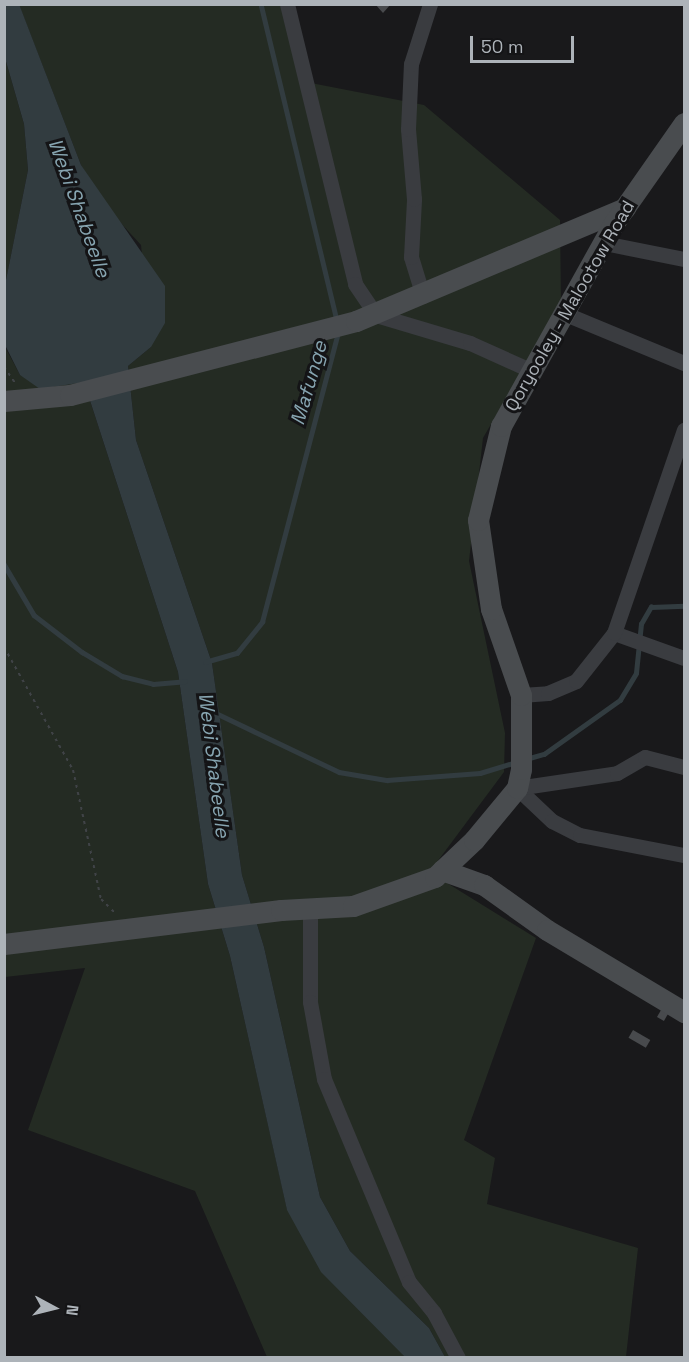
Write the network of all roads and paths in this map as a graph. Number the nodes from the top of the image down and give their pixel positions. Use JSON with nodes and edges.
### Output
{"nodes":[{"id":1,"x":287,"y":4,"type":"edge"},
{"id":2,"x":430,"y":4,"type":"edge"},
{"id":3,"x":684,"y":123,"type":"edge"},
{"id":4,"x":626,"y":207,"type":"junction"},
{"id":5,"x":604,"y":243,"type":"junction"},
{"id":6,"x":684,"y":259,"type":"edge"},
{"id":7,"x":423,"y":296,"type":"junction"},
{"id":8,"x":376,"y":315,"type":"junction"},
{"id":9,"x":568,"y":315,"type":"junction"},
{"id":10,"x":684,"y":363,"type":"edge"},
{"id":11,"x":530,"y":370,"type":"junction"},
{"id":12,"x":4,"y":400,"type":"edge"},
{"id":13,"x":684,"y":430,"type":"edge"},
{"id":14,"x":614,"y":633,"type":"junction"},
{"id":15,"x":4,"y":648,"type":"edge"},
{"id":16,"x":684,"y":658,"type":"edge"},
{"id":17,"x":520,"y":694,"type":"junction"},
{"id":18,"x":684,"y":767,"type":"edge"},
{"id":19,"x":519,"y":779,"type":"junction"},
{"id":20,"x":684,"y":855,"type":"edge"},
{"id":21,"x":442,"y":870,"type":"junction"},
{"id":22,"x":310,"y":907,"type":"junction"},
{"id":23,"x":129,"y":928,"type":"junction"},
{"id":24,"x":4,"y":944,"type":"edge"},
{"id":25,"x":684,"y":1012,"type":"edge"},
{"id":26,"x":458,"y":1358,"type":"edge"}],
"edges":[{"from":1,"to":8,"type":"street"},
{"from":2,"to":7,"type":"street"},
{"from":3,"to":4,"type":"street","name":"Qoryooley - Malootow Road"},
{"from":4,"to":5,"type":"street","name":"Qoryooley - Malootow Road"},
{"from":4,"to":7,"type":"street"},
{"from":5,"to":6,"type":"street"},
{"from":5,"to":9,"type":"street","name":"Qoryooley - Malootow Road"},
{"from":7,"to":8,"type":"street"},
{"from":8,"to":11,"type":"street"},
{"from":8,"to":12,"type":"street"},
{"from":9,"to":10,"type":"street"},
{"from":9,"to":11,"type":"street","name":"Qoryooley - Malootow Road"},
{"from":11,"to":17,"type":"street","name":"Qoryooley - Malootow Road"},
{"from":13,"to":14,"type":"street"},
{"from":14,"to":16,"type":"street"},
{"from":14,"to":17,"type":"street"},
{"from":15,"to":23,"type":"path"},
{"from":17,"to":19,"type":"street","name":"Qoryooley - Malootow Road"},
{"from":18,"to":19,"type":"street"},
{"from":19,"to":20,"type":"street"},
{"from":19,"to":21,"type":"street"},
{"from":21,"to":22,"type":"street"},
{"from":21,"to":25,"type":"street"},
{"from":22,"to":23,"type":"street"},
{"from":22,"to":26,"type":"street"},
{"from":23,"to":24,"type":"street"}]}
